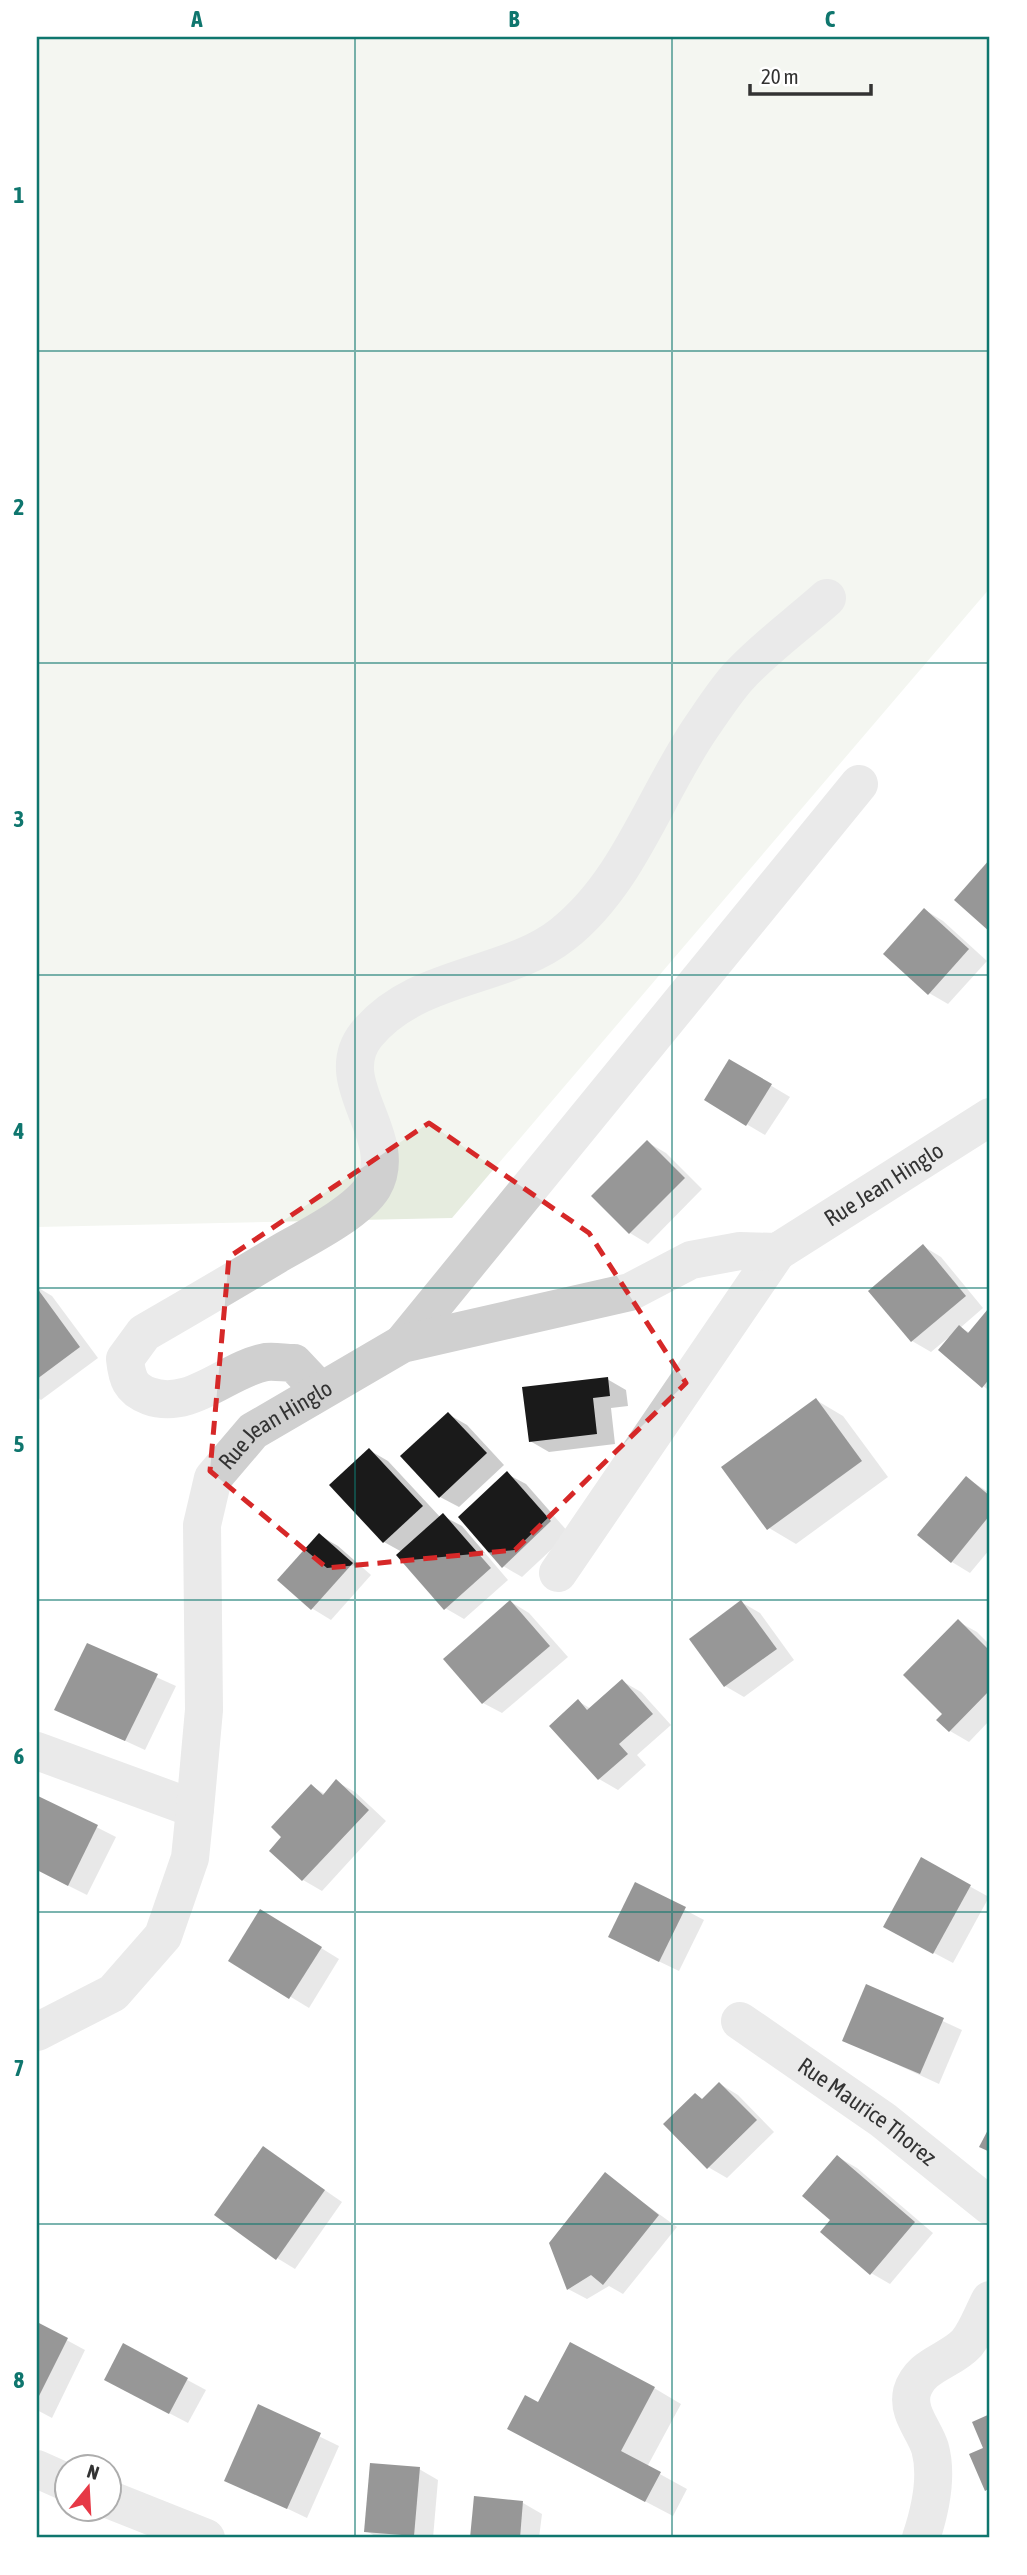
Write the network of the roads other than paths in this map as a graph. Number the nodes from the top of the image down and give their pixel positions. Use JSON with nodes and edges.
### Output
{"nodes":[{"id":1,"x":827,"y":598,"type":"dead end"},
{"id":2,"x":859,"y":785,"type":"dead end"},
{"id":3,"x":990,"y":1117,"type":"edge"},
{"id":4,"x":777,"y":1252,"type":"junction"},
{"id":5,"x":402,"y":1344,"type":"junction"},
{"id":6,"x":311,"y":1397,"type":"junction"},
{"id":7,"x":558,"y":1573,"type":"dead end"},
{"id":8,"x":37,"y":1751,"type":"edge"},
{"id":9,"x":195,"y":1809,"type":"junction"},
{"id":10,"x":740,"y":2021,"type":"dead end"},
{"id":11,"x":37,"y":2032,"type":"edge"},
{"id":12,"x":990,"y":2206,"type":"edge"},
{"id":13,"x":990,"y":2300,"type":"edge"},
{"id":14,"x":122,"y":2504,"type":"edge"},
{"id":15,"x":206,"y":2538,"type":"edge"},
{"id":16,"x":921,"y":2538,"type":"edge"}],
"edges":[{"from":1,"to":6,"type":"street"},
{"from":2,"to":5,"type":"street"},
{"from":3,"to":4,"type":"street","name":"Rue Jean Hinglo"},
{"from":4,"to":5,"type":"street","name":"Rue Jean Hinglo"},
{"from":4,"to":7,"type":"street","name":"Rue Jean Hinglo"},
{"from":5,"to":6,"type":"street","name":"Rue Jean Hinglo"},
{"from":6,"to":9,"type":"street","name":"Rue Jean Hinglo"},
{"from":8,"to":9,"type":"street"},
{"from":9,"to":11,"type":"street","name":"Rue Jean Hinglo"},
{"from":10,"to":12,"type":"street","name":"Rue Maurice Thorez"},
{"from":13,"to":16,"type":"street"},
{"from":14,"to":15,"type":"street"}]}
